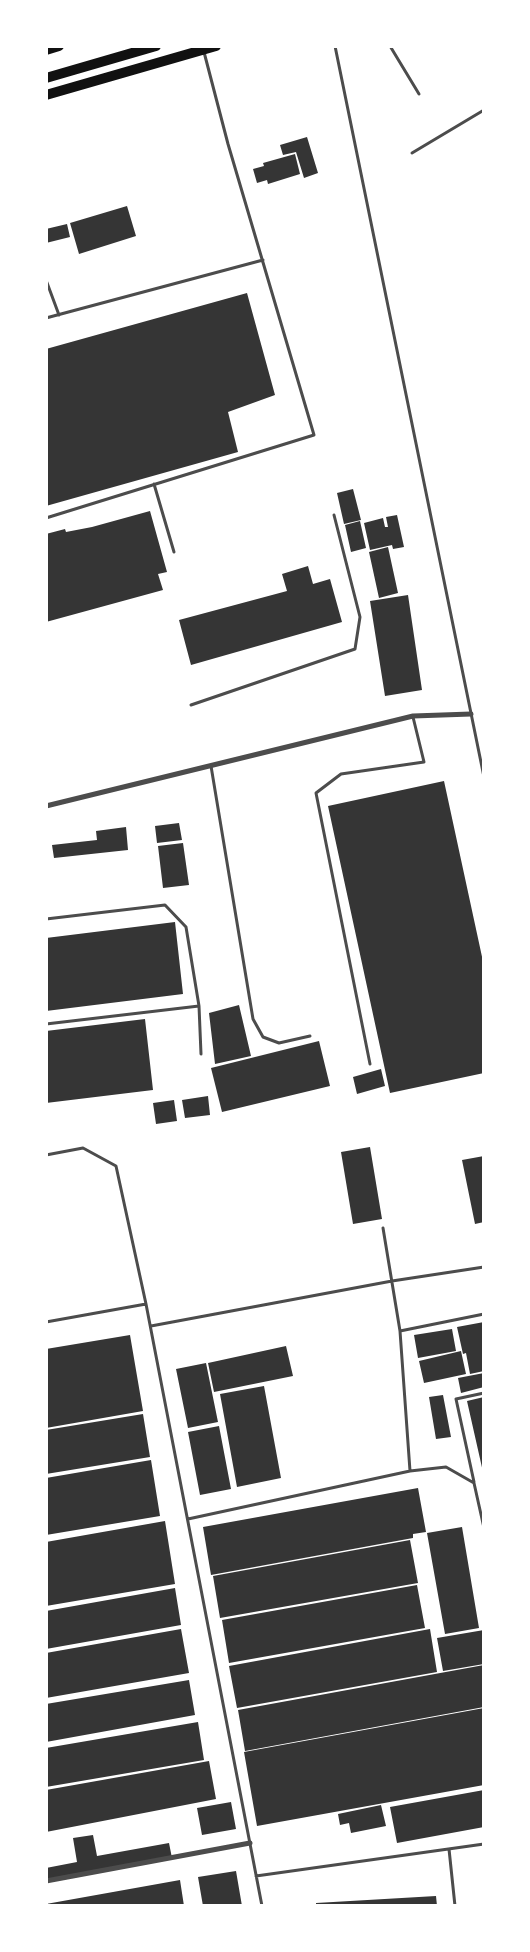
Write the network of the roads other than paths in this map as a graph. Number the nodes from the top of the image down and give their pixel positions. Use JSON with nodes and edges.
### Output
{"nodes":[{"id":1,"x":59,"y":46,"type":"edge"},
{"id":2,"x":156,"y":46,"type":"edge"},
{"id":3,"x":216,"y":46,"type":"edge"},
{"id":4,"x":335,"y":46,"type":"edge"},
{"id":5,"x":390,"y":46,"type":"edge"},
{"id":6,"x":204,"y":48,"type":"edge"},
{"id":7,"x":46,"y":50,"type":"edge"},
{"id":8,"x":46,"y":78,"type":"edge"},
{"id":9,"x":419,"y":94,"type":"dead end"},
{"id":10,"x":46,"y":95,"type":"edge"},
{"id":11,"x":484,"y":110,"type":"edge"},
{"id":12,"x":412,"y":153,"type":"dead end"},
{"id":13,"x":263,"y":260,"type":"junction"},
{"id":14,"x":46,"y":280,"type":"edge"},
{"id":15,"x":58,"y":315,"type":"junction"},
{"id":16,"x":46,"y":318,"type":"edge"},
{"id":17,"x":154,"y":484,"type":"junction"},
{"id":18,"x":334,"y":515,"type":"dead end"},
{"id":19,"x":46,"y":518,"type":"edge"},
{"id":20,"x":174,"y":552,"type":"dead end"},
{"id":21,"x":191,"y":705,"type":"dead end"},
{"id":22,"x":471,"y":714,"type":"junction"},
{"id":23,"x":413,"y":716,"type":"junction"},
{"id":24,"x":211,"y":766,"type":"junction"},
{"id":25,"x":484,"y":777,"type":"edge"},
{"id":26,"x":46,"y":806,"type":"edge"},
{"id":27,"x":46,"y":919,"type":"edge"},
{"id":28,"x":199,"y":1006,"type":"junction"},
{"id":29,"x":46,"y":1024,"type":"edge"},
{"id":30,"x":310,"y":1036,"type":"dead end"},
{"id":31,"x":201,"y":1054,"type":"dead end"},
{"id":32,"x":370,"y":1064,"type":"dead end"},
{"id":33,"x":46,"y":1155,"type":"edge"},
{"id":34,"x":384,"y":1228,"type":"dead end"},
{"id":35,"x":484,"y":1267,"type":"edge"},
{"id":36,"x":392,"y":1281,"type":"junction"},
{"id":37,"x":146,"y":1304,"type":"junction"},
{"id":38,"x":484,"y":1314,"type":"edge"},
{"id":39,"x":46,"y":1322,"type":"edge"},
{"id":40,"x":151,"y":1326,"type":"junction"},
{"id":41,"x":400,"y":1331,"type":"junction"},
{"id":42,"x":484,"y":1393,"type":"edge"},
{"id":43,"x":410,"y":1471,"type":"junction"},
{"id":44,"x":474,"y":1483,"type":"junction"},
{"id":45,"x":188,"y":1519,"type":"junction"},
{"id":46,"x":484,"y":1528,"type":"edge"},
{"id":47,"x":250,"y":1844,"type":"junction"},
{"id":48,"x":484,"y":1844,"type":"edge"},
{"id":49,"x":449,"y":1849,"type":"junction"},
{"id":50,"x":256,"y":1876,"type":"junction"},
{"id":51,"x":46,"y":1881,"type":"edge"},
{"id":52,"x":262,"y":1906,"type":"edge"},
{"id":53,"x":455,"y":1906,"type":"edge"}],
"edges":[{"from":1,"to":7,"type":"highway"},
{"from":2,"to":8,"type":"highway"},
{"from":3,"to":6,"type":"highway"},
{"from":4,"to":22,"type":"lane"},
{"from":5,"to":9,"type":"lane"},
{"from":6,"to":10,"type":"highway"},
{"from":6,"to":13,"type":"lane"},
{"from":11,"to":12,"type":"lane"},
{"from":13,"to":15,"type":"lane"},
{"from":13,"to":17,"type":"lane"},
{"from":14,"to":15,"type":"lane"},
{"from":15,"to":16,"type":"lane"},
{"from":17,"to":19,"type":"lane"},
{"from":17,"to":20,"type":"lane"},
{"from":18,"to":21,"type":"lane"},
{"from":22,"to":23,"type":"street"},
{"from":22,"to":25,"type":"lane"},
{"from":23,"to":24,"type":"street"},
{"from":23,"to":32,"type":"lane"},
{"from":24,"to":26,"type":"street"},
{"from":24,"to":30,"type":"lane"},
{"from":27,"to":28,"type":"lane"},
{"from":28,"to":29,"type":"lane"},
{"from":28,"to":31,"type":"lane"},
{"from":33,"to":37,"type":"lane"},
{"from":34,"to":36,"type":"lane"},
{"from":35,"to":36,"type":"lane"},
{"from":36,"to":40,"type":"lane"},
{"from":36,"to":41,"type":"lane"},
{"from":37,"to":39,"type":"lane"},
{"from":37,"to":40,"type":"lane"},
{"from":38,"to":41,"type":"lane"},
{"from":40,"to":45,"type":"lane"},
{"from":41,"to":43,"type":"lane"},
{"from":42,"to":44,"type":"lane"},
{"from":43,"to":44,"type":"lane"},
{"from":43,"to":45,"type":"lane"},
{"from":44,"to":46,"type":"lane"},
{"from":45,"to":47,"type":"lane"},
{"from":47,"to":50,"type":"lane"},
{"from":47,"to":51,"type":"street"},
{"from":48,"to":49,"type":"lane"},
{"from":49,"to":50,"type":"lane"},
{"from":49,"to":53,"type":"lane"},
{"from":50,"to":52,"type":"lane"}]}
